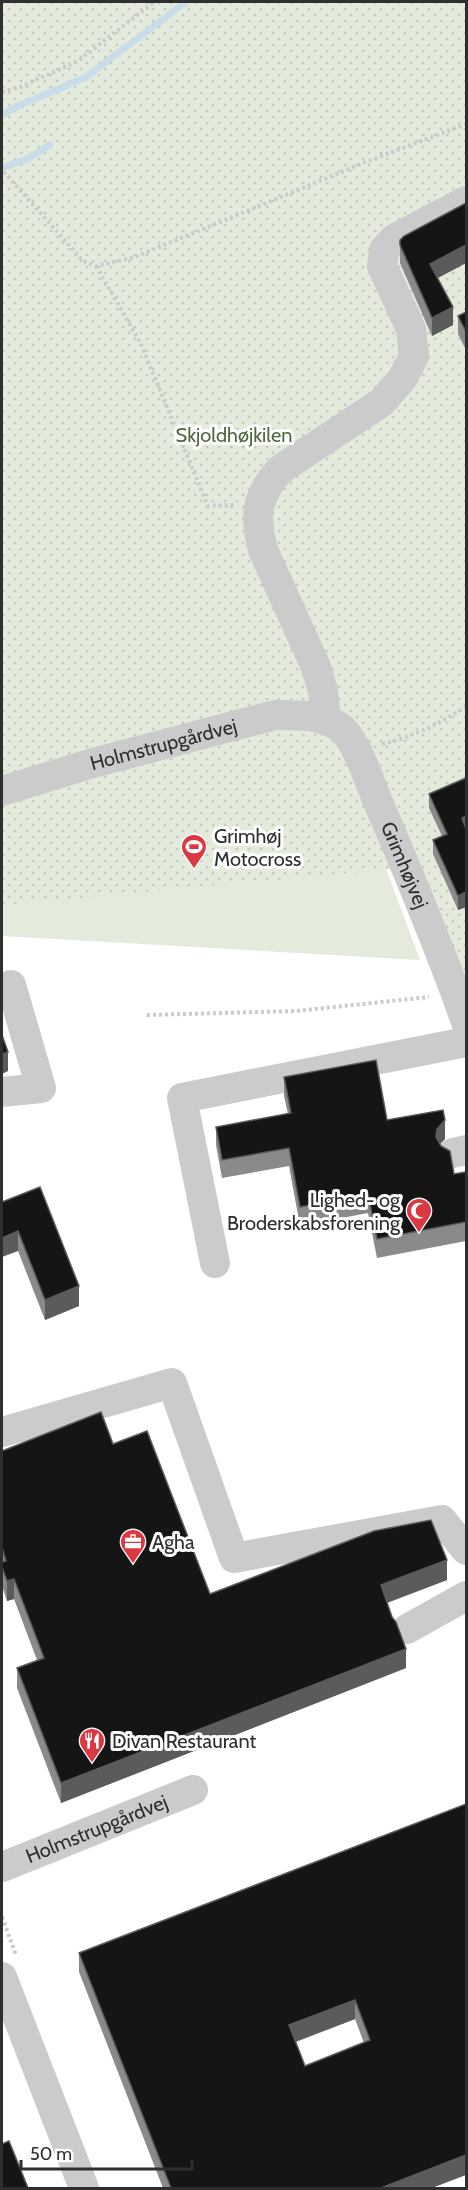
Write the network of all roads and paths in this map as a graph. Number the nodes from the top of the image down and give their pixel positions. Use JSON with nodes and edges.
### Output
{"nodes":[{"id":1,"x":154,"y":2,"type":"edge"},
{"id":2,"x":2,"y":92,"type":"edge"},
{"id":3,"x":466,"y":124,"type":"edge"},
{"id":4,"x":2,"y":166,"type":"edge"},
{"id":5,"x":466,"y":201,"type":"edge"},
{"id":6,"x":96,"y":266,"type":"junction"},
{"id":7,"x":260,"y":504,"type":"junction"},
{"id":8,"x":466,"y":707,"type":"edge"},
{"id":9,"x":326,"y":721,"type":"junction"},
{"id":10,"x":356,"y":750,"type":"junction"},
{"id":11,"x":2,"y":791,"type":"edge"},
{"id":12,"x":12,"y":985,"type":"dead end"},
{"id":13,"x":456,"y":994,"type":"junction"},
{"id":14,"x":147,"y":1015,"type":"dead end"},
{"id":15,"x":466,"y":1022,"type":"edge"},
{"id":16,"x":466,"y":1042,"type":"edge"},
{"id":17,"x":2,"y":1092,"type":"edge"},
{"id":18,"x":215,"y":1263,"type":"dead end"},
{"id":19,"x":2,"y":1432,"type":"edge"},
{"id":20,"x":466,"y":1550,"type":"edge"},
{"id":21,"x":466,"y":1596,"type":"edge"},
{"id":22,"x":407,"y":1629,"type":"dead end"},
{"id":23,"x":193,"y":1790,"type":"dead end"},
{"id":24,"x":2,"y":1867,"type":"edge"},
{"id":25,"x":2,"y":1977,"type":"edge"},
{"id":26,"x":84,"y":2188,"type":"edge"}],
"edges":[{"from":1,"to":2,"type":"path"},
{"from":3,"to":6,"type":"path"},
{"from":4,"to":6,"type":"path"},
{"from":5,"to":7,"type":"street"},
{"from":6,"to":7,"type":"path"},
{"from":7,"to":9,"type":"street"},
{"from":8,"to":10,"type":"path"},
{"from":9,"to":10,"type":"street","name":"Grimhøjvej"},
{"from":9,"to":11,"type":"street","name":"Holmstrupgårdvej"},
{"from":10,"to":13,"type":"street","name":"Grimhøjvej"},
{"from":12,"to":17,"type":"street"},
{"from":13,"to":14,"type":"path"},
{"from":13,"to":15,"type":"street","name":"Grimhøjvej"},
{"from":16,"to":18,"type":"street"},
{"from":19,"to":20,"type":"street"},
{"from":21,"to":22,"type":"street"},
{"from":23,"to":24,"type":"street","name":"Holmstrupgårdvej"},
{"from":25,"to":26,"type":"street"}]}
